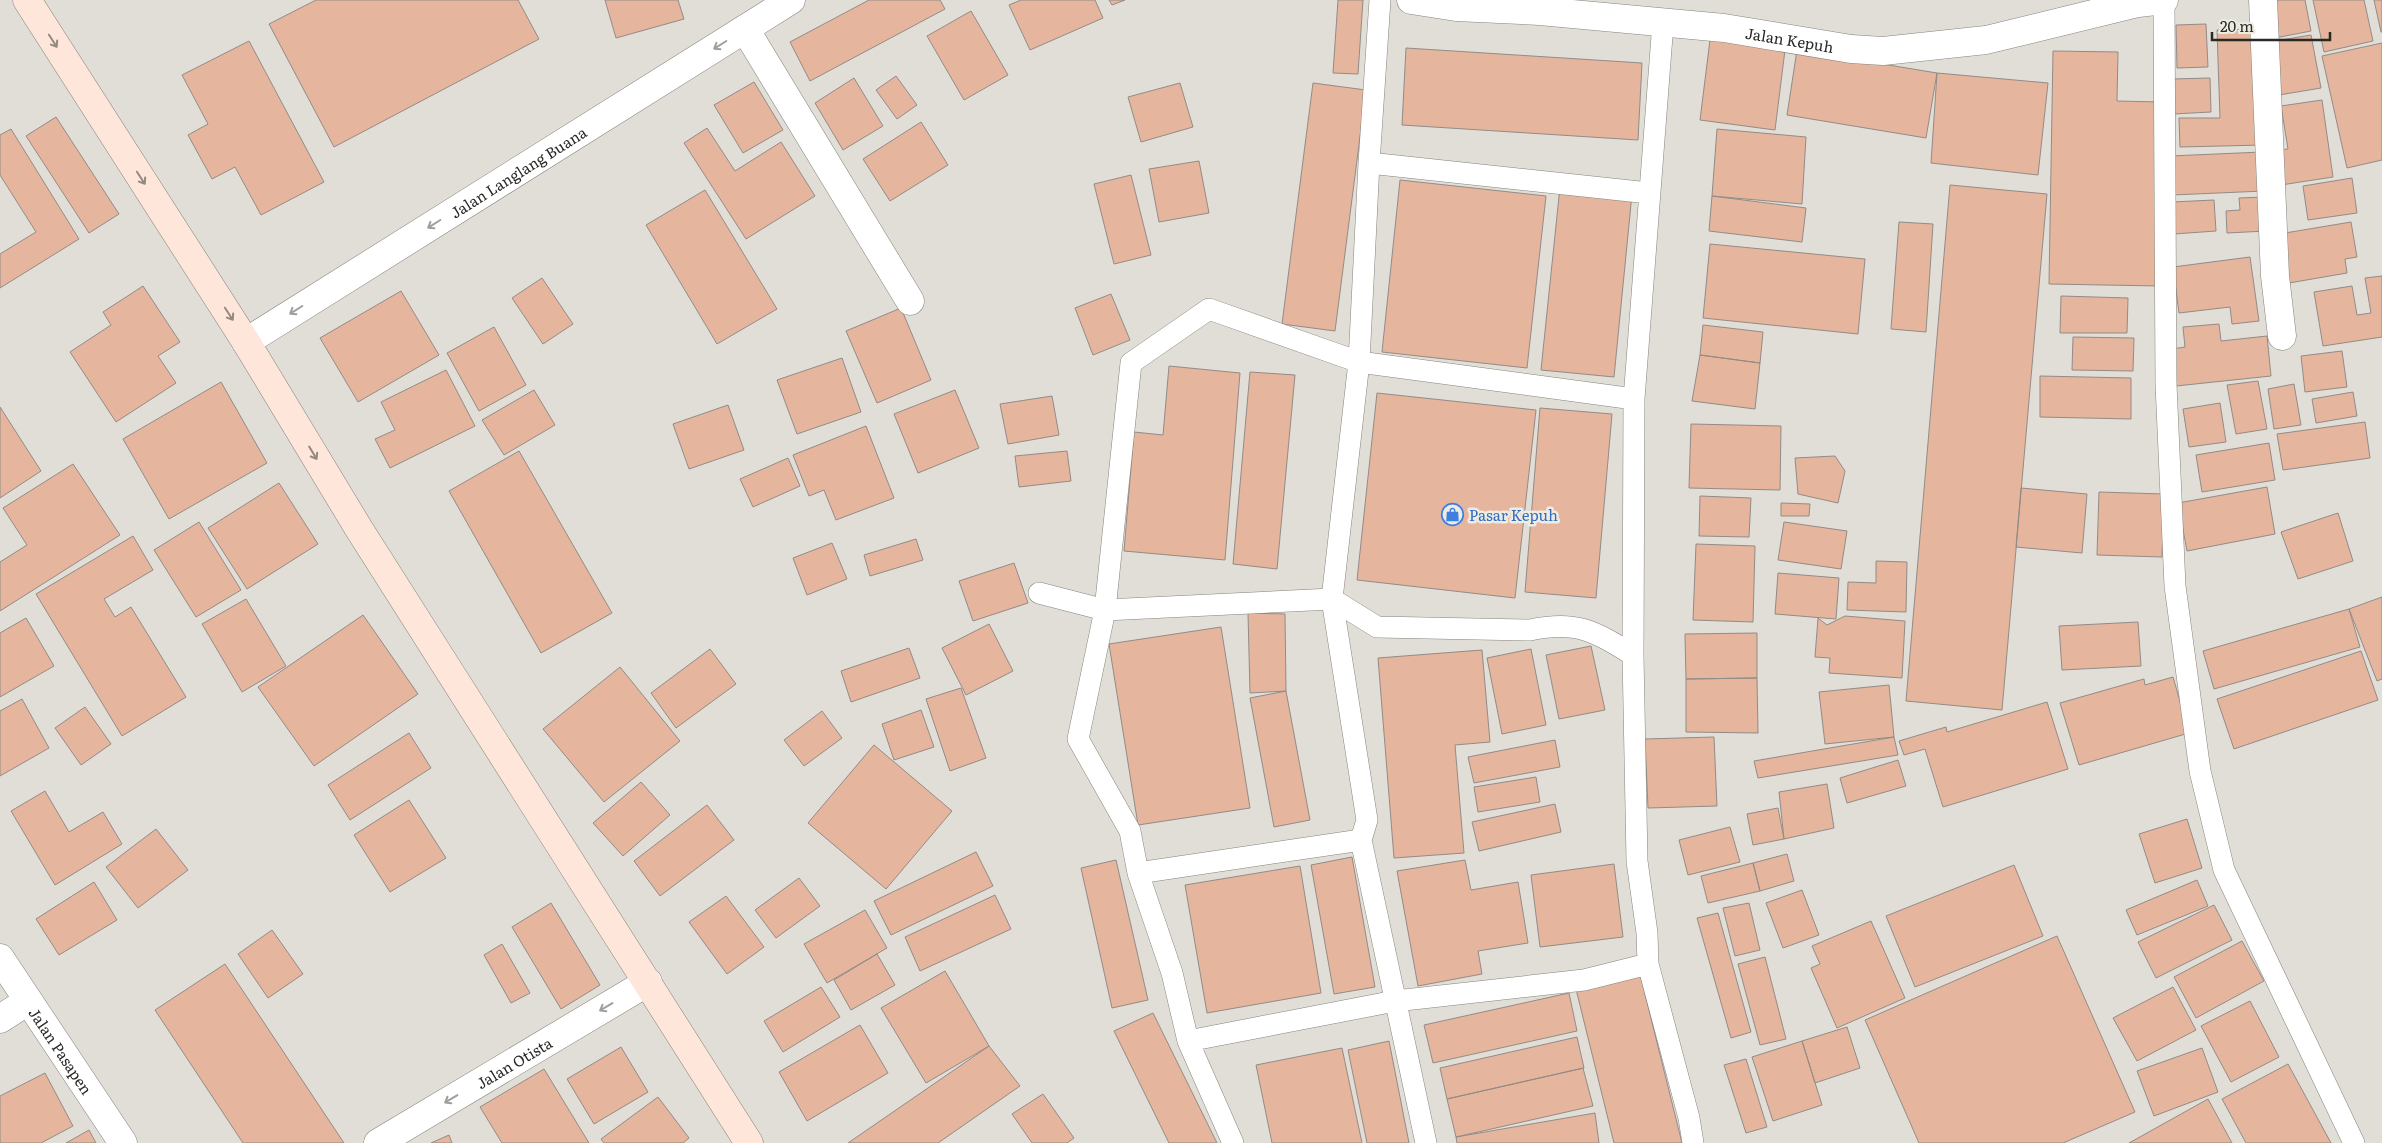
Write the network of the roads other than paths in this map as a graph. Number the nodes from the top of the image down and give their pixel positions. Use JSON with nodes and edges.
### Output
{"nodes":[{"id":1,"x":27,"y":0,"type":"edge"},
{"id":2,"x":791,"y":0,"type":"edge"},
{"id":3,"x":1380,"y":0,"type":"edge"},
{"id":4,"x":1410,"y":0,"type":"edge"},
{"id":5,"x":2164,"y":0,"type":"edge"},
{"id":6,"x":2263,"y":0,"type":"edge"},
{"id":7,"x":1663,"y":23,"type":"junction"},
{"id":8,"x":744,"y":29,"type":"junction"},
{"id":9,"x":1369,"y":163,"type":"junction"},
{"id":10,"x":1649,"y":193,"type":"junction"},
{"id":11,"x":910,"y":301,"type":"dead end"},
{"id":12,"x":2282,"y":336,"type":"dead end"},
{"id":13,"x":246,"y":342,"type":"junction"},
{"id":14,"x":1359,"y":362,"type":"junction"},
{"id":15,"x":1634,"y":399,"type":"junction"},
{"id":16,"x":1045,"y":594,"type":"dead end"},
{"id":17,"x":1332,"y":599,"type":"junction"},
{"id":18,"x":1095,"y":608,"type":"junction"},
{"id":19,"x":1632,"y":655,"type":"junction"},
{"id":20,"x":1361,"y":840,"type":"junction"},
{"id":21,"x":1138,"y":873,"type":"junction"},
{"id":22,"x":0,"y":958,"type":"edge"},
{"id":23,"x":1648,"y":964,"type":"junction"},
{"id":24,"x":648,"y":982,"type":"junction"},
{"id":25,"x":28,"y":1001,"type":"junction"},
{"id":26,"x":1395,"y":1001,"type":"junction"},
{"id":27,"x":0,"y":1019,"type":"edge"},
{"id":28,"x":1188,"y":1041,"type":"junction"},
{"id":29,"x":123,"y":1143,"type":"edge"},
{"id":30,"x":378,"y":1143,"type":"edge"},
{"id":31,"x":748,"y":1143,"type":"edge"},
{"id":32,"x":1233,"y":1143,"type":"edge"},
{"id":33,"x":1426,"y":1143,"type":"edge"},
{"id":34,"x":1693,"y":1143,"type":"edge"},
{"id":35,"x":2354,"y":1143,"type":"edge"}],
"edges":[{"from":1,"to":13,"type":"main road","one_way":true},
{"from":2,"to":8,"type":"street","name":"Jalan Langlang Buana"},
{"from":3,"to":9,"type":"lane"},
{"from":4,"to":7,"type":"street","name":"Jalan Kepuh"},
{"from":5,"to":7,"type":"street","name":"Jalan Kepuh"},
{"from":5,"to":35,"type":"lane"},
{"from":6,"to":12,"type":"street"},
{"from":7,"to":10,"type":"lane"},
{"from":8,"to":11,"type":"street"},
{"from":8,"to":13,"type":"street","name":"Jalan Langlang Buana","one_way":true},
{"from":9,"to":10,"type":"lane"},
{"from":9,"to":14,"type":"lane"},
{"from":10,"to":15,"type":"lane"},
{"from":13,"to":24,"type":"main road","one_way":true},
{"from":14,"to":15,"type":"lane"},
{"from":14,"to":17,"type":"lane"},
{"from":14,"to":18,"type":"lane"},
{"from":15,"to":19,"type":"lane"},
{"from":16,"to":18,"type":"lane"},
{"from":17,"to":18,"type":"lane"},
{"from":17,"to":19,"type":"lane"},
{"from":17,"to":20,"type":"lane"},
{"from":18,"to":21,"type":"lane"},
{"from":19,"to":23,"type":"lane"},
{"from":20,"to":21,"type":"lane"},
{"from":20,"to":26,"type":"lane"},
{"from":21,"to":28,"type":"lane"},
{"from":22,"to":25,"type":"street","name":"Jalan Pasapen"},
{"from":23,"to":26,"type":"lane"},
{"from":23,"to":34,"type":"lane"},
{"from":24,"to":30,"type":"street","name":"Jalan Otista","one_way":true},
{"from":24,"to":31,"type":"main road"},
{"from":25,"to":27,"type":"street"},
{"from":25,"to":29,"type":"street","name":"Jalan Pasapen"},
{"from":26,"to":28,"type":"lane"},
{"from":26,"to":33,"type":"lane"},
{"from":28,"to":32,"type":"lane"}]}
